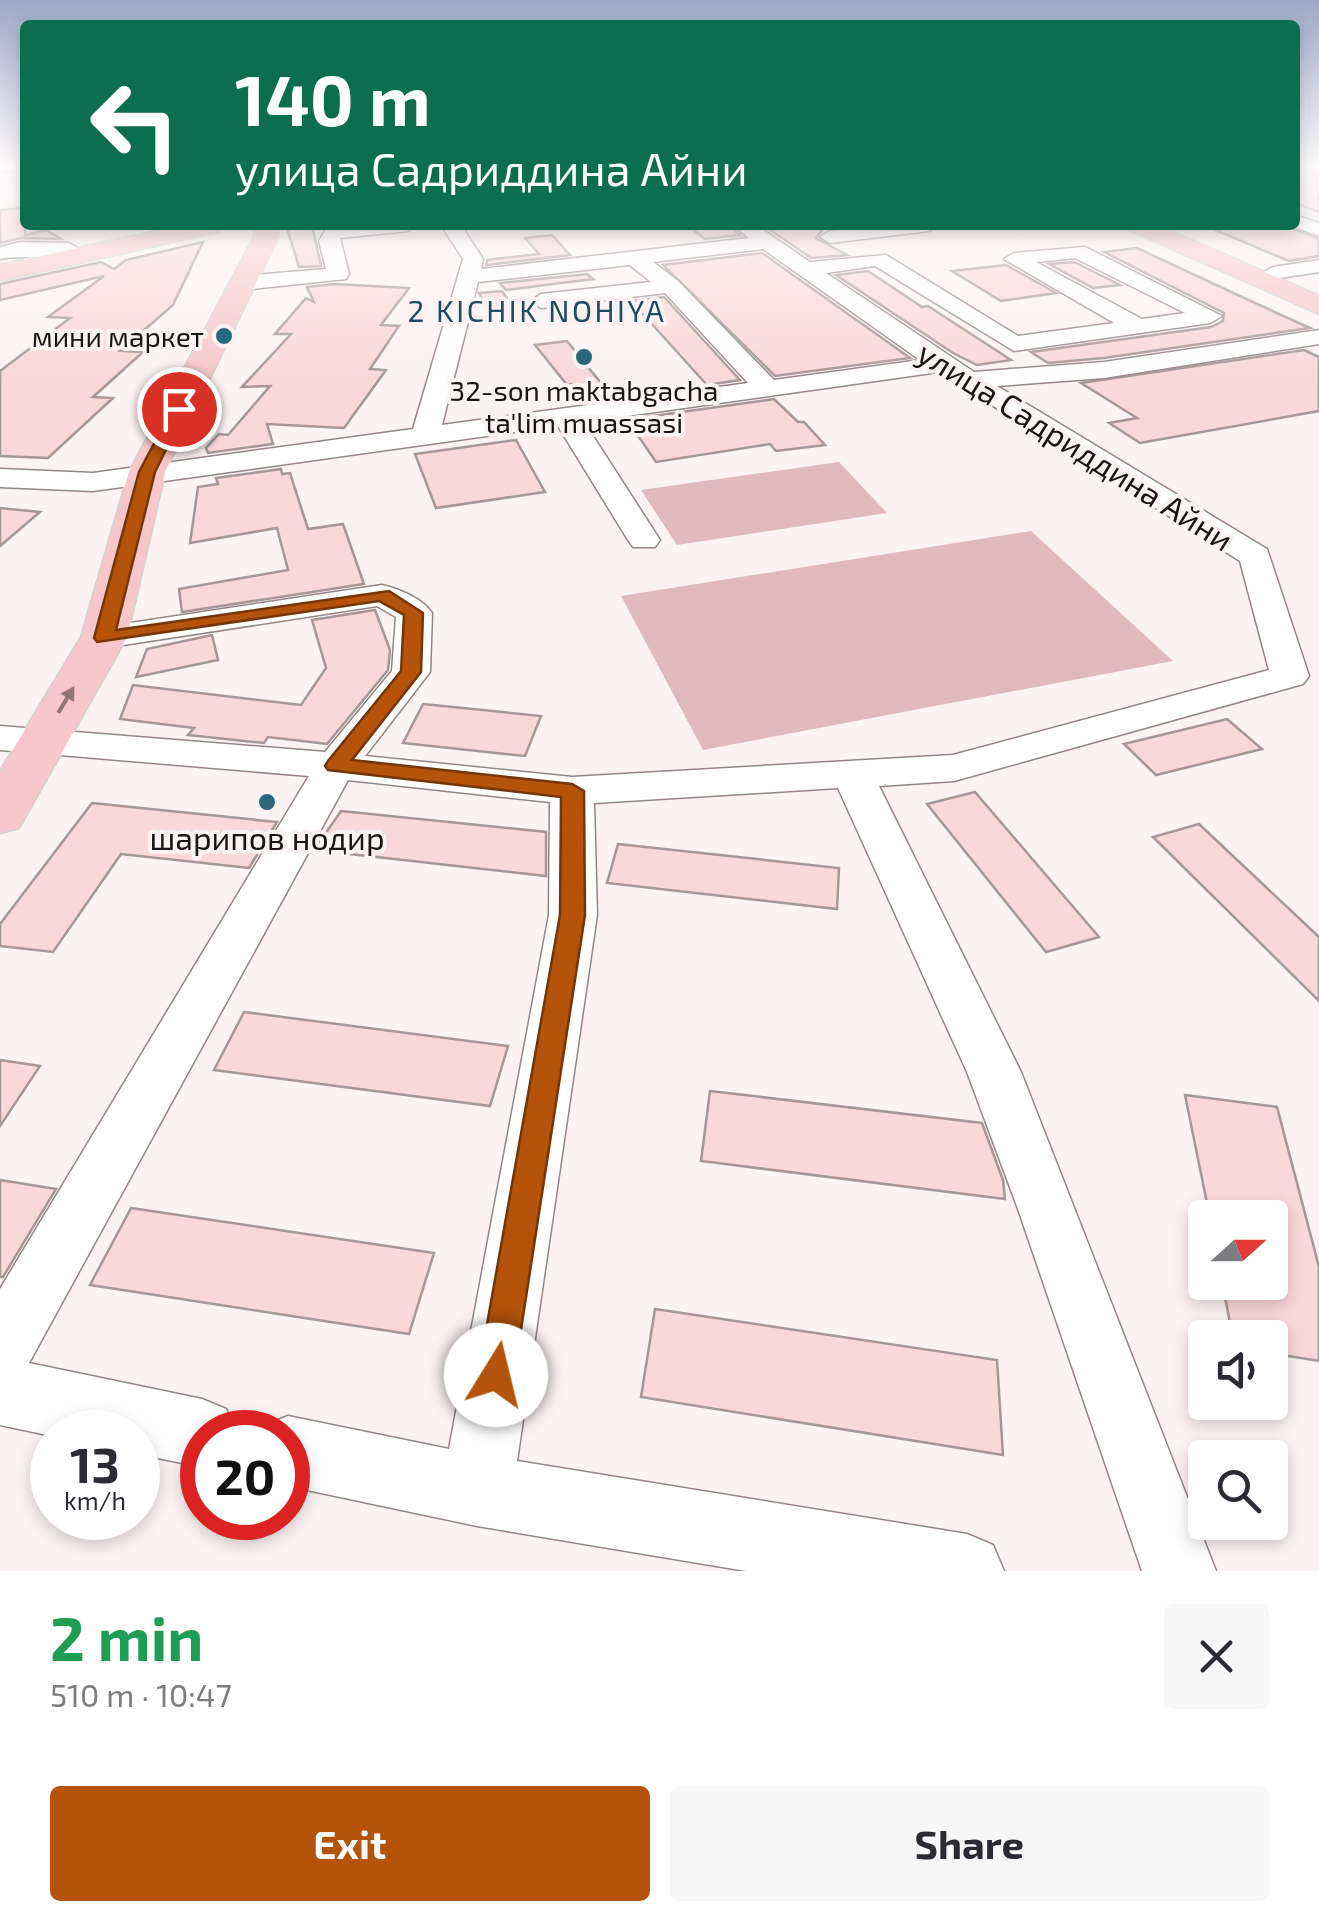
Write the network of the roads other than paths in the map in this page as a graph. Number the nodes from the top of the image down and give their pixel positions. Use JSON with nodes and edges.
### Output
{"nodes":[{"id":1,"x":120,"y":236,"type":"edge"},
{"id":2,"x":166,"y":236,"type":"edge"},
{"id":3,"x":251,"y":236,"type":"edge"},
{"id":4,"x":266,"y":236,"type":"edge"},
{"id":5,"x":331,"y":236,"type":"edge"},
{"id":6,"x":459,"y":236,"type":"edge"},
{"id":7,"x":1163,"y":236,"type":"edge"},
{"id":8,"x":1189,"y":236,"type":"edge"},
{"id":9,"x":760,"y":237,"type":"edge"},
{"id":10,"x":70,"y":249,"type":"junction"},
{"id":11,"x":0,"y":253,"type":"edge"},
{"id":12,"x":636,"y":258,"type":"junction"},
{"id":13,"x":0,"y":264,"type":"edge"},
{"id":14,"x":1319,"y":266,"type":"edge"},
{"id":15,"x":805,"y":269,"type":"junction"},
{"id":16,"x":0,"y":273,"type":"edge"},
{"id":17,"x":1273,"y":273,"type":"junction"},
{"id":18,"x":468,"y":278,"type":"junction"},
{"id":19,"x":243,"y":282,"type":"junction"},
{"id":20,"x":670,"y":286,"type":"junction"},
{"id":21,"x":1319,"y":293,"type":"edge"},
{"id":22,"x":541,"y":301,"type":"dead end"},
{"id":23,"x":1319,"y":306,"type":"edge"},
{"id":24,"x":1142,"y":325,"type":"junction"},
{"id":25,"x":1319,"y":337,"type":"edge"},
{"id":26,"x":1050,"y":338,"type":"junction"},
{"id":27,"x":1202,"y":355,"type":"junction"},
{"id":28,"x":1104,"y":370,"type":"junction"},
{"id":29,"x":957,"y":372,"type":"junction"},
{"id":30,"x":766,"y":388,"type":"junction"},
{"id":31,"x":565,"y":414,"type":"junction"},
{"id":32,"x":426,"y":434,"type":"junction"},
{"id":33,"x":135,"y":473,"type":"junction"},
{"id":34,"x":0,"y":478,"type":"edge"},
{"id":35,"x":644,"y":540,"type":"dead end"},
{"id":36,"x":104,"y":638,"type":"junction"},
{"id":37,"x":1304,"y":684,"type":"edge"},
{"id":38,"x":0,"y":738,"type":"edge"},
{"id":39,"x":41,"y":742,"type":"junction"},
{"id":40,"x":0,"y":757,"type":"edge"},
{"id":41,"x":336,"y":766,"type":"junction"},
{"id":42,"x":851,"y":772,"type":"junction"},
{"id":43,"x":572,"y":791,"type":"junction"},
{"id":44,"x":0,"y":815,"type":"edge"},
{"id":45,"x":0,"y":1352,"type":"edge"},
{"id":46,"x":0,"y":1391,"type":"edge"},
{"id":47,"x":180,"y":1428,"type":"edge"},
{"id":48,"x":310,"y":1456,"type":"edge"},
{"id":49,"x":477,"y":1490,"type":"junction"},
{"id":50,"x":967,"y":1571,"type":"edge"},
{"id":51,"x":1179,"y":1571,"type":"edge"}],
"edges":[{"from":1,"to":10,"type":"main road"},
{"from":2,"to":16,"type":"main road"},
{"from":3,"to":33,"type":"main road"},
{"from":4,"to":19,"type":"main road"},
{"from":5,"to":19,"type":"street"},
{"from":6,"to":18,"type":"street"},
{"from":7,"to":23,"type":"main road"},
{"from":8,"to":17,"type":"main road"},
{"from":9,"to":12,"type":"street"},
{"from":9,"to":15,"type":"street","name":"улица Садриддина Айни"},
{"from":10,"to":11,"type":"street"},
{"from":10,"to":13,"type":"main road"},
{"from":12,"to":18,"type":"street"},
{"from":12,"to":20,"type":"street"},
{"from":14,"to":17,"type":"street"},
{"from":15,"to":26,"type":"street"},
{"from":15,"to":29,"type":"street","name":"улица Садриддина Айни"},
{"from":17,"to":21,"type":"main road"},
{"from":18,"to":32,"type":"street"},
{"from":19,"to":33,"type":"main road"},
{"from":20,"to":22,"type":"street"},
{"from":20,"to":30,"type":"street"},
{"from":24,"to":24,"type":"street"},
{"from":24,"to":26,"type":"street"},
{"from":24,"to":27,"type":"street"},
{"from":25,"to":27,"type":"street"},
{"from":26,"to":28,"type":"street"},
{"from":27,"to":28,"type":"street"},
{"from":28,"to":29,"type":"street"},
{"from":29,"to":30,"type":"street"},
{"from":29,"to":37,"type":"street","name":"улица Садриддина Айни"},
{"from":30,"to":31,"type":"street"},
{"from":31,"to":32,"type":"street"},
{"from":31,"to":35,"type":"street"},
{"from":32,"to":33,"type":"street"},
{"from":33,"to":34,"type":"street"},
{"from":33,"to":36,"type":"main road"},
{"from":33,"to":40,"type":"main road"},
{"from":39,"to":36,"type":"main road","one_way":true},
{"from":36,"to":41,"type":"street"},
{"from":37,"to":42,"type":"street","name":"улица Садриддина Айни"},
{"from":38,"to":39,"type":"street","name":"улица Садриддина Айни"},
{"from":39,"to":41,"type":"street","name":"улица Садриддина Айни"},
{"from":39,"to":44,"type":"main road"},
{"from":41,"to":43,"type":"street","name":"улица Садриддина Айни"},
{"from":41,"to":45,"type":"street"},
{"from":42,"to":43,"type":"street","name":"улица Садриддина Айни"},
{"from":42,"to":51,"type":"street"},
{"from":43,"to":49,"type":"street"},
{"from":46,"to":47,"type":"street"},
{"from":48,"to":49,"type":"street"},
{"from":49,"to":50,"type":"street"}]}
